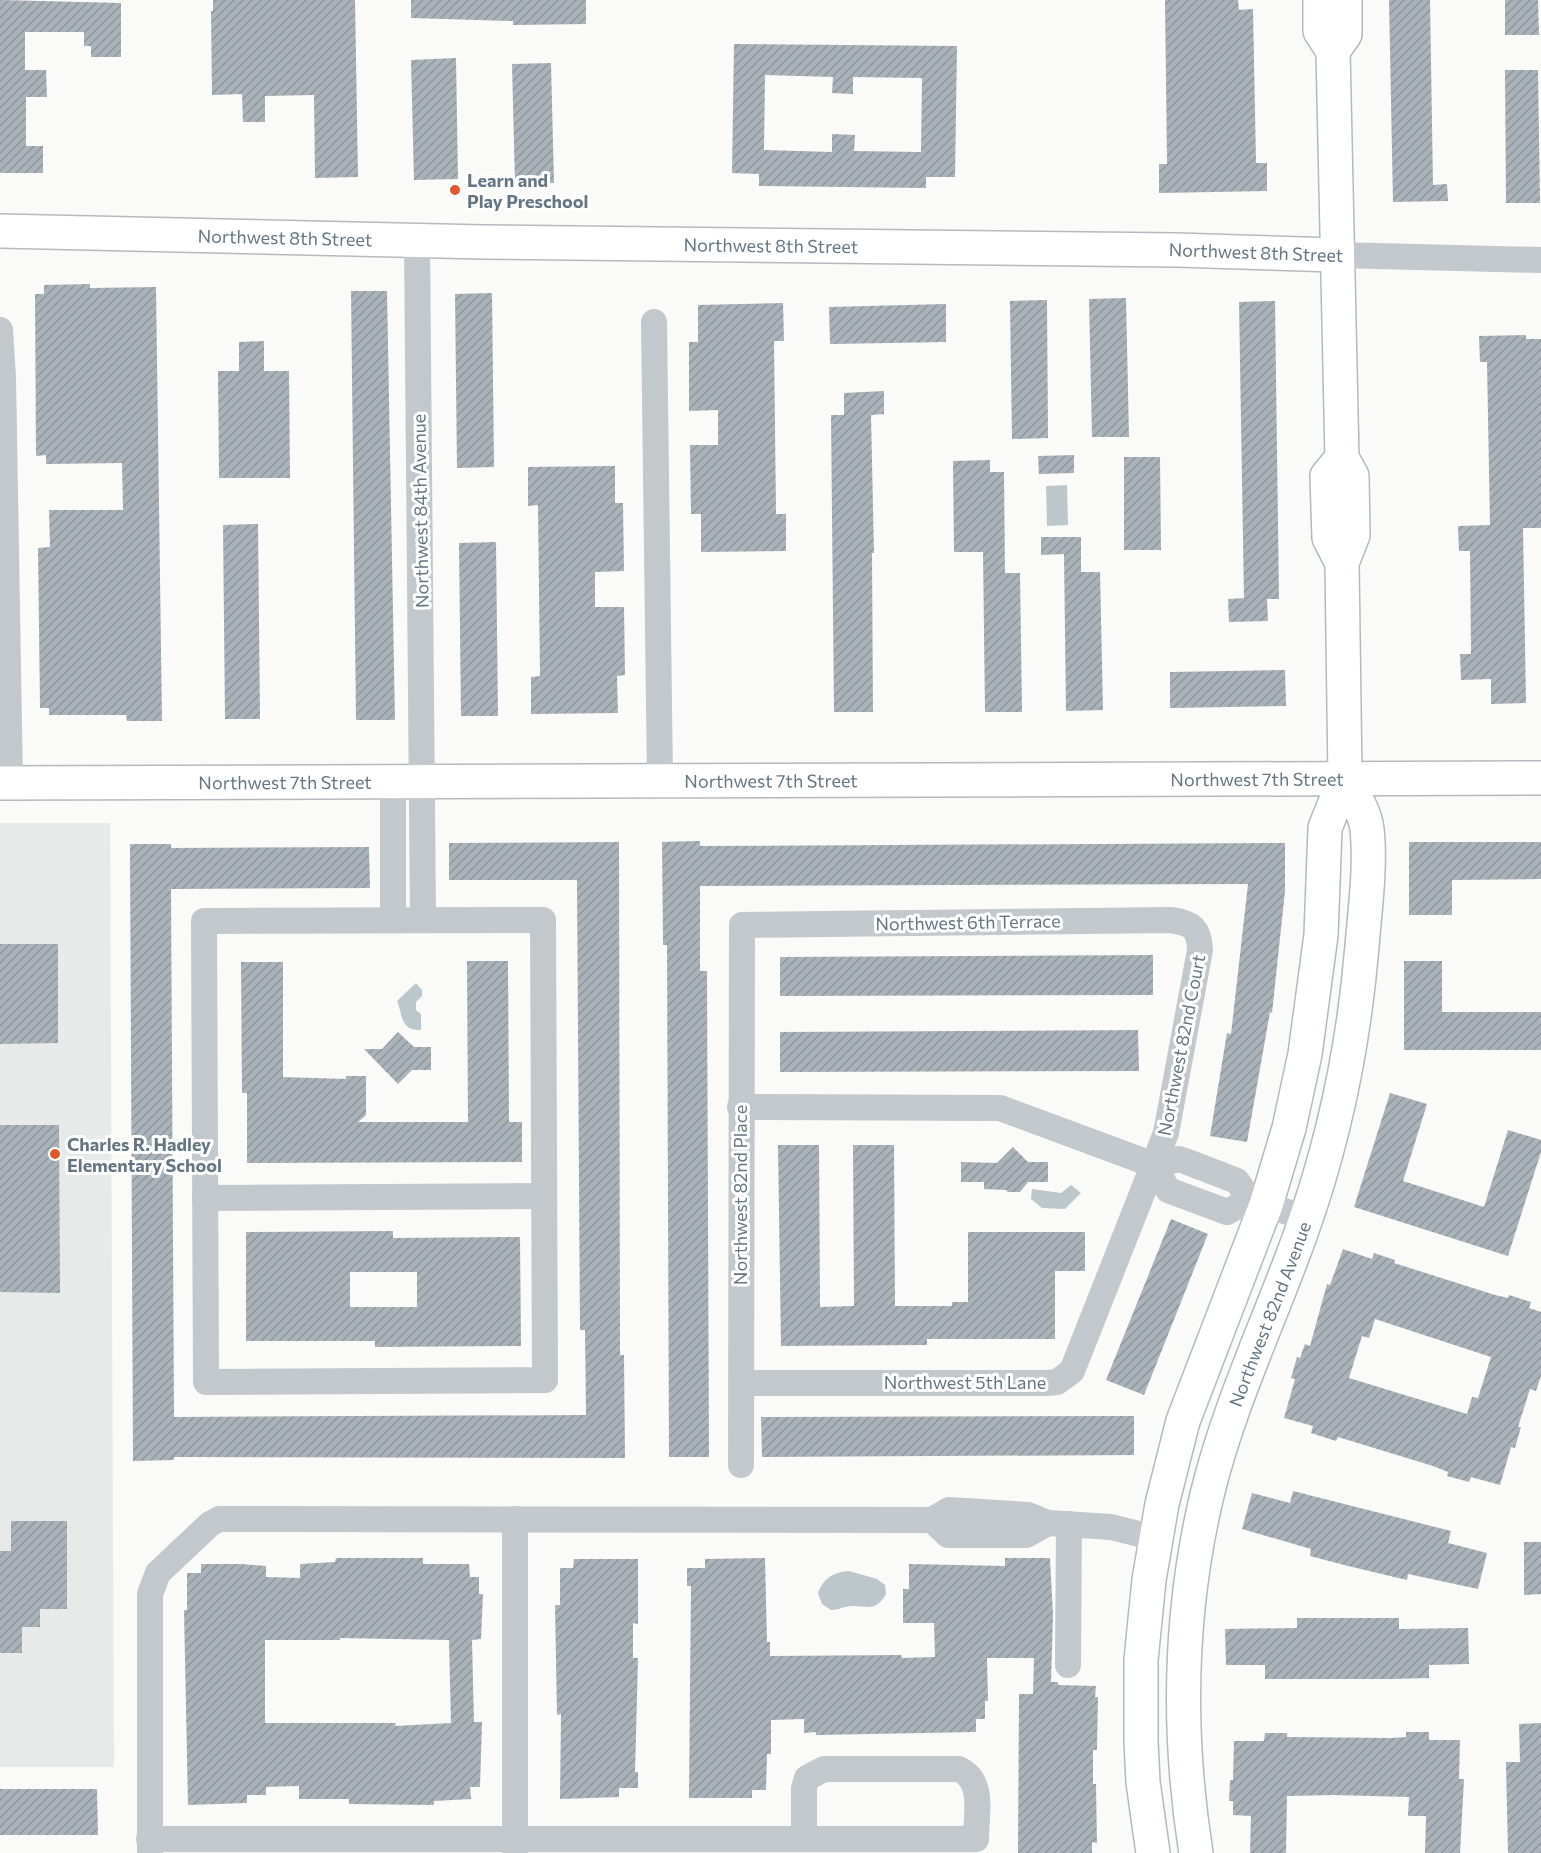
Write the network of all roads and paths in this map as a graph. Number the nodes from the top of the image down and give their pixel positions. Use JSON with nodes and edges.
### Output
{"nodes":[{"id":1,"x":1320,"y":0,"type":"edge"},
{"id":2,"x":1345,"y":0,"type":"edge"},
{"id":3,"x":1333,"y":51,"type":"junction"},
{"id":4,"x":0,"y":231,"type":"edge"},
{"id":5,"x":417,"y":240,"type":"junction"},
{"id":6,"x":1336,"y":255,"type":"junction"},
{"id":7,"x":1541,"y":260,"type":"edge"},
{"id":8,"x":654,"y":322,"type":"dead end"},
{"id":9,"x":0,"y":330,"type":"edge"},
{"id":10,"x":1345,"y":778,"type":"junction"},
{"id":11,"x":1541,"y":778,"type":"edge"},
{"id":12,"x":660,"y":780,"type":"junction"},
{"id":13,"x":408,"y":782,"type":"junction"},
{"id":14,"x":5,"y":783,"type":"edge"},
{"id":15,"x":393,"y":920,"type":"junction"},
{"id":16,"x":423,"y":920,"type":"junction"},
{"id":17,"x":742,"y":925,"type":"joint"},
{"id":18,"x":1193,"y":925,"type":"joint"},
{"id":19,"x":740,"y":1107,"type":"junction"},
{"id":20,"x":1154,"y":1165,"type":"junction"},
{"id":21,"x":544,"y":1196,"type":"junction"},
{"id":22,"x":205,"y":1198,"type":"junction"},
{"id":23,"x":1258,"y":1203,"type":"junction"},
{"id":24,"x":1306,"y":1218,"type":"junction"},
{"id":25,"x":741,"y":1383,"type":"junction"},
{"id":26,"x":741,"y":1465,"type":"dead end"},
{"id":27,"x":515,"y":1519,"type":"junction"},
{"id":28,"x":1059,"y":1524,"type":"junction"},
{"id":29,"x":1155,"y":1538,"type":"junction"},
{"id":30,"x":1068,"y":1665,"type":"dead end"},
{"id":31,"x":804,"y":1839,"type":"junction"},
{"id":32,"x":150,"y":1846,"type":"edge"},
{"id":33,"x":515,"y":1846,"type":"edge"},
{"id":34,"x":632,"y":1846,"type":"edge"},
{"id":35,"x":660,"y":1846,"type":"edge"},
{"id":36,"x":703,"y":1846,"type":"edge"},
{"id":37,"x":976,"y":1846,"type":"edge"},
{"id":38,"x":1153,"y":1853,"type":"edge"},
{"id":39,"x":1196,"y":1853,"type":"edge"}],
"edges":[{"from":1,"to":3,"type":"street","name":"Northwest 82nd Avenue"},
{"from":2,"to":3,"type":"street","name":"Northwest 82nd Avenue"},
{"from":3,"to":6,"type":"street","name":"Northwest 82nd Avenue"},
{"from":4,"to":5,"type":"street","name":"Northwest 8th Street"},
{"from":5,"to":6,"type":"street","name":"Northwest 8th Street"},
{"from":5,"to":13,"type":"street","name":"Northwest 84th Avenue"},
{"from":6,"to":7,"type":"street","name":"Northwest 8th Street"},
{"from":6,"to":10,"type":"street","name":"Northwest 82nd Avenue"},
{"from":8,"to":12,"type":"street"},
{"from":9,"to":14,"type":"street"},
{"from":10,"to":11,"type":"street","name":"Northwest 7th Street"},
{"from":10,"to":12,"type":"street","name":"Northwest 7th Street"},
{"from":10,"to":23,"type":"street","name":"Northwest 82nd Avenue"},
{"from":10,"to":24,"type":"street","name":"Northwest 82nd Avenue"},
{"from":12,"to":13,"type":"street","name":"Northwest 7th Street"},
{"from":13,"to":14,"type":"street","name":"Northwest 7th Street"},
{"from":13,"to":15,"type":"street"},
{"from":13,"to":16,"type":"street"},
{"from":15,"to":16,"type":"street"},
{"from":15,"to":22,"type":"street"},
{"from":16,"to":21,"type":"street"},
{"from":17,"to":18,"type":"street","name":"Northwest 6th Terrace"},
{"from":17,"to":19,"type":"street","name":"Northwest 82nd Place"},
{"from":18,"to":20,"type":"street","name":"Northwest 82nd Court"},
{"from":19,"to":20,"type":"street"},
{"from":19,"to":25,"type":"street","name":"Northwest 82nd Place"},
{"from":20,"to":23,"type":"street"},
{"from":20,"to":25,"type":"street","name":"Northwest 5th Lane"},
{"from":21,"to":22,"type":"street"},
{"from":21,"to":22,"type":"street"},
{"from":23,"to":24,"type":"street"},
{"from":23,"to":29,"type":"street","name":"Northwest 82nd Avenue"},
{"from":24,"to":39,"type":"street","name":"Northwest 82nd Avenue"},
{"from":25,"to":26,"type":"street","name":"Northwest 82nd Place"},
{"from":27,"to":28,"type":"street"},
{"from":27,"to":32,"type":"street"},
{"from":27,"to":33,"type":"street"},
{"from":28,"to":29,"type":"street"},
{"from":28,"to":30,"type":"street"},
{"from":29,"to":38,"type":"street","name":"Northwest 82nd Avenue"},
{"from":31,"to":36,"type":"street"},
{"from":31,"to":37,"type":"street"},
{"from":31,"to":37,"type":"street"},
{"from":32,"to":33,"type":"street"},
{"from":33,"to":34,"type":"street"},
{"from":34,"to":35,"type":"street"},
{"from":35,"to":36,"type":"street"}]}
